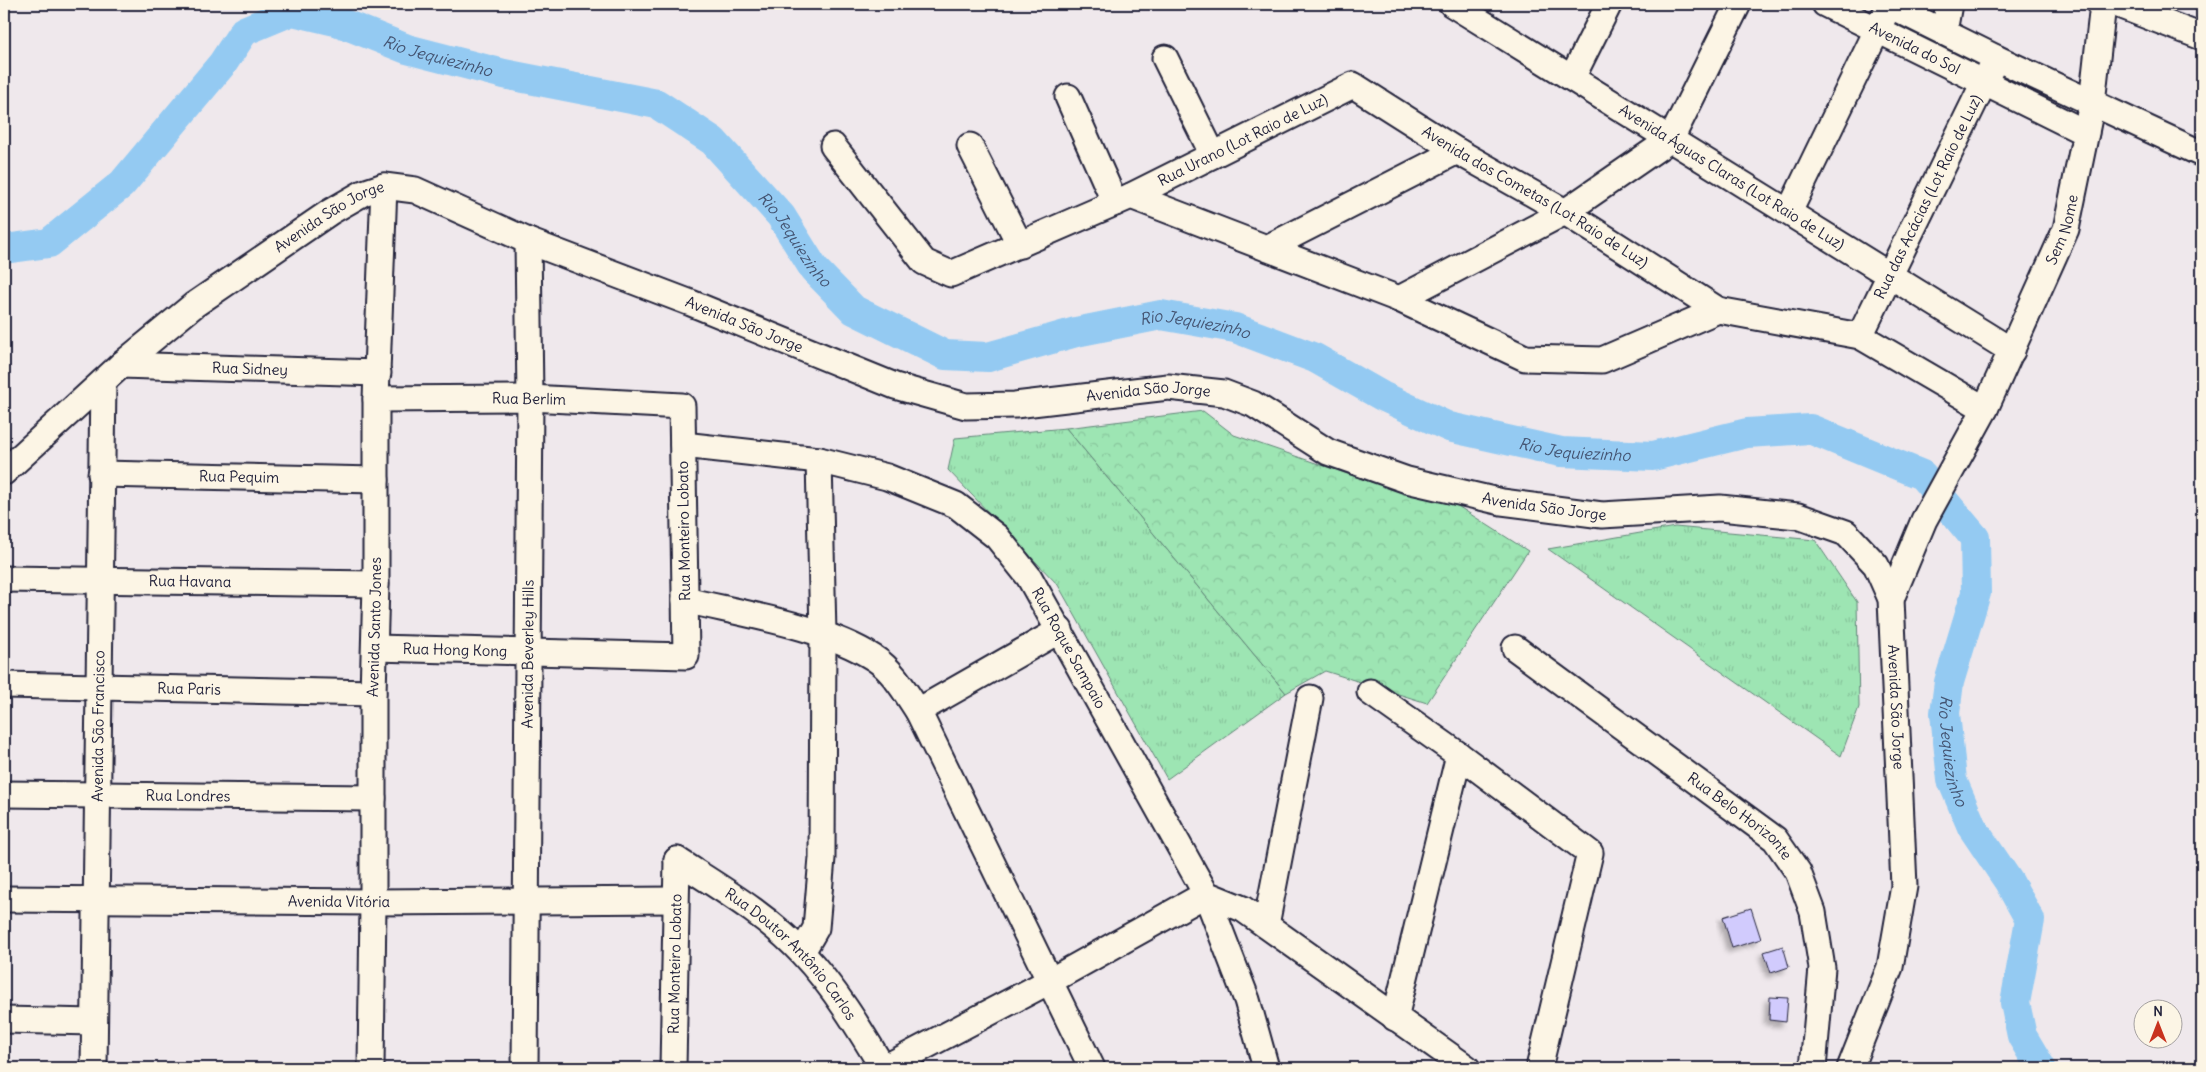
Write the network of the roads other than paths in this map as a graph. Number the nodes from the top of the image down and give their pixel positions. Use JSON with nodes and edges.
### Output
{"nodes":[{"id":1,"x":1609,"y":4,"type":"edge"},
{"id":2,"x":1738,"y":4,"type":"edge"},
{"id":3,"x":1825,"y":4,"type":"edge"},
{"id":4,"x":1888,"y":4,"type":"edge"},
{"id":5,"x":1949,"y":4,"type":"edge"},
{"id":6,"x":2103,"y":4,"type":"edge"},
{"id":7,"x":2116,"y":4,"type":"edge"},
{"id":8,"x":1461,"y":6,"type":"edge"},
{"id":9,"x":1878,"y":30,"type":"junction"},
{"id":10,"x":1944,"y":32,"type":"junction"},
{"id":11,"x":2202,"y":37,"type":"edge"},
{"id":12,"x":1165,"y":58,"type":"dead end"},
{"id":13,"x":1996,"y":58,"type":"junction"},
{"id":14,"x":1572,"y":78,"type":"junction"},
{"id":15,"x":1984,"y":83,"type":"junction"},
{"id":16,"x":1353,"y":86,"type":"joint"},
{"id":17,"x":1068,"y":97,"type":"dead end"},
{"id":18,"x":2092,"y":103,"type":"junction"},
{"id":19,"x":2086,"y":133,"type":"junction"},
{"id":20,"x":1672,"y":139,"type":"junction"},
{"id":21,"x":833,"y":146,"type":"dead end"},
{"id":22,"x":970,"y":146,"type":"dead end"},
{"id":23,"x":1458,"y":151,"type":"junction"},
{"id":24,"x":2202,"y":154,"type":"edge"},
{"id":25,"x":1213,"y":155,"type":"junction"},
{"id":26,"x":384,"y":186,"type":"junction"},
{"id":27,"x":1123,"y":199,"type":"junction"},
{"id":28,"x":1565,"y":212,"type":"junction"},
{"id":29,"x":1789,"y":212,"type":"junction"},
{"id":30,"x":528,"y":241,"type":"junction"},
{"id":31,"x":1020,"y":245,"type":"junction"},
{"id":32,"x":1267,"y":248,"type":"junction"},
{"id":33,"x":1891,"y":274,"type":"junction"},
{"id":34,"x":1399,"y":299,"type":"junction"},
{"id":35,"x":1718,"y":310,"type":"junction"},
{"id":36,"x":1860,"y":336,"type":"junction"},
{"id":37,"x":2012,"y":351,"type":"junction"},
{"id":38,"x":121,"y":365,"type":"junction"},
{"id":39,"x":378,"y":373,"type":"junction"},
{"id":40,"x":103,"y":382,"type":"junction"},
{"id":41,"x":530,"y":398,"type":"junction"},
{"id":42,"x":376,"y":399,"type":"junction"},
{"id":43,"x":682,"y":406,"type":"joint"},
{"id":44,"x":1985,"y":409,"type":"junction"},
{"id":45,"x":683,"y":445,"type":"junction"},
{"id":46,"x":819,"y":460,"type":"junction"},
{"id":47,"x":4,"y":472,"type":"edge"},
{"id":48,"x":101,"y":474,"type":"junction"},
{"id":49,"x":376,"y":480,"type":"junction"},
{"id":50,"x":4,"y":579,"type":"edge"},
{"id":51,"x":99,"y":580,"type":"junction"},
{"id":52,"x":376,"y":584,"type":"junction"},
{"id":53,"x":1891,"y":599,"type":"junction"},
{"id":54,"x":685,"y":600,"type":"junction"},
{"id":55,"x":1060,"y":630,"type":"junction"},
{"id":56,"x":823,"y":634,"type":"junction"},
{"id":57,"x":375,"y":648,"type":"junction"},
{"id":58,"x":1515,"y":648,"type":"dead end"},
{"id":59,"x":528,"y":651,"type":"junction"},
{"id":60,"x":686,"y":656,"type":"joint"},
{"id":61,"x":4,"y":685,"type":"edge"},
{"id":62,"x":98,"y":687,"type":"junction"},
{"id":63,"x":1370,"y":692,"type":"dead end"},
{"id":64,"x":373,"y":694,"type":"junction"},
{"id":65,"x":1310,"y":698,"type":"dead end"},
{"id":66,"x":918,"y":711,"type":"junction"},
{"id":67,"x":1459,"y":755,"type":"junction"},
{"id":68,"x":4,"y":794,"type":"edge"},
{"id":69,"x":96,"y":794,"type":"junction"},
{"id":70,"x":373,"y":798,"type":"junction"},
{"id":71,"x":677,"y":860,"type":"joint"},
{"id":72,"x":1206,"y":894,"type":"junction"},
{"id":73,"x":4,"y":899,"type":"edge"},
{"id":74,"x":96,"y":899,"type":"junction"},
{"id":75,"x":525,"y":900,"type":"junction"},
{"id":76,"x":675,"y":900,"type":"junction"},
{"id":77,"x":374,"y":902,"type":"junction"},
{"id":78,"x":1266,"y":925,"type":"junction"},
{"id":79,"x":802,"y":952,"type":"junction"},
{"id":80,"x":1050,"y":980,"type":"junction"},
{"id":81,"x":1396,"y":1018,"type":"junction"},
{"id":82,"x":4,"y":1020,"type":"edge"},
{"id":83,"x":94,"y":1022,"type":"junction"},
{"id":84,"x":94,"y":1068,"type":"edge"},
{"id":85,"x":371,"y":1068,"type":"edge"},
{"id":86,"x":524,"y":1068,"type":"edge"},
{"id":87,"x":673,"y":1068,"type":"edge"},
{"id":88,"x":884,"y":1068,"type":"edge"},
{"id":89,"x":1092,"y":1068,"type":"edge"},
{"id":90,"x":1266,"y":1068,"type":"edge"},
{"id":91,"x":1467,"y":1068,"type":"edge"},
{"id":92,"x":1539,"y":1068,"type":"edge"},
{"id":93,"x":1813,"y":1068,"type":"edge"},
{"id":94,"x":1850,"y":1068,"type":"edge"}],
"edges":[{"from":1,"to":14,"type":"street"},
{"from":2,"to":20,"type":"street"},
{"from":3,"to":9,"type":"street","name":"Avenida do Sol"},
{"from":4,"to":9,"type":"street"},
{"from":4,"to":10,"type":"street","name":"Avenida do Sol"},
{"from":5,"to":10,"type":"street"},
{"from":6,"to":18,"type":"street","name":"Sem Nome"},
{"from":7,"to":11,"type":"street"},
{"from":8,"to":14,"type":"street","name":"Avenida Águas Claras (Lot Raio de Luz)"},
{"from":9,"to":15,"type":"street","name":"Avenida do Sol"},
{"from":9,"to":29,"type":"street"},
{"from":10,"to":13,"type":"street","name":"Avenida do Sol"},
{"from":12,"to":25,"type":"street"},
{"from":13,"to":15,"type":"street","name":"Rua das Acácias (Lot Raio de Luz)"},
{"from":13,"to":18,"type":"street","name":"Avenida do Sol"},
{"from":14,"to":20,"type":"street","name":"Avenida Águas Claras (Lot Raio de Luz)"},
{"from":15,"to":19,"type":"street","name":"Avenida do Sol"},
{"from":15,"to":33,"type":"street","name":"Rua das Acácias (Lot Raio de Luz)"},
{"from":16,"to":23,"type":"street","name":"Avenida dos Cometas (Lot Raio de Luz)"},
{"from":16,"to":25,"type":"street","name":"Rua Urano (Lot Raio de Luz)"},
{"from":17,"to":27,"type":"street"},
{"from":18,"to":19,"type":"street","name":"Sem Nome"},
{"from":18,"to":24,"type":"street","name":"Avenida do Sol"},
{"from":19,"to":37,"type":"street","name":"Sem Nome"},
{"from":20,"to":28,"type":"street"},
{"from":20,"to":29,"type":"street","name":"Avenida Águas Claras (Lot Raio de Luz)"},
{"from":21,"to":31,"type":"street","name":"Rua Urano (Lot Raio de Luz)"},
{"from":22,"to":31,"type":"street"},
{"from":23,"to":28,"type":"street","name":"Avenida dos Cometas (Lot Raio de Luz)"},
{"from":23,"to":32,"type":"street"},
{"from":25,"to":27,"type":"street","name":"Rua Urano (Lot Raio de Luz)"},
{"from":26,"to":30,"type":"street","name":"Avenida São Jorge"},
{"from":26,"to":38,"type":"street","name":"Avenida São Jorge"},
{"from":26,"to":39,"type":"street","name":"Avenida Santo Jones"},
{"from":27,"to":31,"type":"street","name":"Rua Urano (Lot Raio de Luz)"},
{"from":27,"to":32,"type":"street"},
{"from":28,"to":34,"type":"street"},
{"from":28,"to":35,"type":"street","name":"Avenida dos Cometas (Lot Raio de Luz)"},
{"from":29,"to":33,"type":"street","name":"Avenida Águas Claras (Lot Raio de Luz)"},
{"from":30,"to":41,"type":"street","name":"Avenida Beverley Hills"},
{"from":30,"to":53,"type":"street","name":"Avenida São Jorge"},
{"from":32,"to":34,"type":"street"},
{"from":33,"to":36,"type":"street","name":"Rua das Acácias (Lot Raio de Luz)"},
{"from":33,"to":37,"type":"street","name":"Avenida Águas Claras (Lot Raio de Luz)"},
{"from":34,"to":35,"type":"street"},
{"from":35,"to":36,"type":"street"},
{"from":36,"to":44,"type":"street"},
{"from":37,"to":44,"type":"street","name":"Sem Nome"},
{"from":38,"to":39,"type":"street","name":"Rua Sidney"},
{"from":38,"to":40,"type":"street","name":"Avenida São Jorge"},
{"from":39,"to":42,"type":"street","name":"Avenida Santo Jones"},
{"from":40,"to":47,"type":"street","name":"Avenida São Jorge"},
{"from":40,"to":48,"type":"street","name":"Avenida São Francisco"},
{"from":41,"to":42,"type":"street","name":"Rua Berlim"},
{"from":41,"to":43,"type":"street","name":"Rua Berlim"},
{"from":41,"to":59,"type":"street","name":"Avenida Beverley Hills"},
{"from":42,"to":49,"type":"street","name":"Avenida Santo Jones"},
{"from":43,"to":45,"type":"street","name":"Rua Monteiro Lobato"},
{"from":44,"to":53,"type":"street","name":"Sem Nome"},
{"from":45,"to":46,"type":"street","name":"Rua Roque Sampaio"},
{"from":45,"to":54,"type":"street","name":"Rua Monteiro Lobato"},
{"from":46,"to":55,"type":"street","name":"Rua Roque Sampaio"},
{"from":46,"to":56,"type":"street"},
{"from":48,"to":49,"type":"street","name":"Rua Pequim"},
{"from":48,"to":51,"type":"street","name":"Avenida São Francisco"},
{"from":49,"to":52,"type":"street","name":"Avenida Santo Jones"},
{"from":50,"to":51,"type":"street","name":"Rua Havana"},
{"from":51,"to":52,"type":"street","name":"Rua Havana"},
{"from":51,"to":62,"type":"street","name":"Avenida São Francisco"},
{"from":52,"to":57,"type":"street","name":"Avenida Santo Jones"},
{"from":53,"to":94,"type":"street","name":"Avenida São Jorge"},
{"from":54,"to":56,"type":"street"},
{"from":54,"to":60,"type":"street","name":"Rua Monteiro Lobato"},
{"from":55,"to":66,"type":"street"},
{"from":55,"to":72,"type":"street","name":"Rua Roque Sampaio"},
{"from":56,"to":66,"type":"street"},
{"from":56,"to":79,"type":"street"},
{"from":57,"to":59,"type":"street","name":"Rua Hong Kong"},
{"from":57,"to":64,"type":"street","name":"Avenida Santo Jones"},
{"from":58,"to":93,"type":"street","name":"Rua Belo Horizonte"},
{"from":59,"to":60,"type":"street","name":"Rua Hong Kong"},
{"from":59,"to":75,"type":"street","name":"Avenida Beverley Hills"},
{"from":61,"to":62,"type":"street","name":"Rua Paris"},
{"from":62,"to":64,"type":"street","name":"Rua Paris"},
{"from":62,"to":69,"type":"street","name":"Avenida São Francisco"},
{"from":63,"to":67,"type":"street"},
{"from":64,"to":70,"type":"street","name":"Avenida Santo Jones"},
{"from":65,"to":78,"type":"street"},
{"from":66,"to":80,"type":"street"},
{"from":67,"to":81,"type":"street"},
{"from":67,"to":92,"type":"street"},
{"from":68,"to":69,"type":"street","name":"Rua Londres"},
{"from":69,"to":70,"type":"street","name":"Rua Londres"},
{"from":69,"to":74,"type":"street","name":"Avenida São Francisco"},
{"from":70,"to":77,"type":"street","name":"Avenida Santo Jones"},
{"from":71,"to":76,"type":"street","name":"Rua Monteiro Lobato"},
{"from":71,"to":79,"type":"street","name":"Rua Doutor Antônio Carlos"},
{"from":72,"to":78,"type":"street"},
{"from":72,"to":80,"type":"street"},
{"from":72,"to":90,"type":"street","name":"Rua Roque Sampaio"},
{"from":73,"to":74,"type":"street","name":"Avenida Vitória"},
{"from":74,"to":77,"type":"street","name":"Avenida Vitória"},
{"from":74,"to":83,"type":"street","name":"Avenida São Francisco"},
{"from":75,"to":76,"type":"street","name":"Avenida Vitória"},
{"from":75,"to":77,"type":"street","name":"Avenida Vitória"},
{"from":75,"to":86,"type":"street","name":"Avenida Beverley Hills"},
{"from":76,"to":87,"type":"street","name":"Rua Monteiro Lobato"},
{"from":77,"to":85,"type":"street","name":"Avenida Santo Jones"},
{"from":78,"to":81,"type":"street"},
{"from":79,"to":88,"type":"street","name":"Rua Doutor Antônio Carlos"},
{"from":80,"to":88,"type":"street"},
{"from":80,"to":89,"type":"street"},
{"from":81,"to":91,"type":"street"},
{"from":82,"to":83,"type":"street"},
{"from":83,"to":84,"type":"street","name":"Avenida São Francisco"}]}
